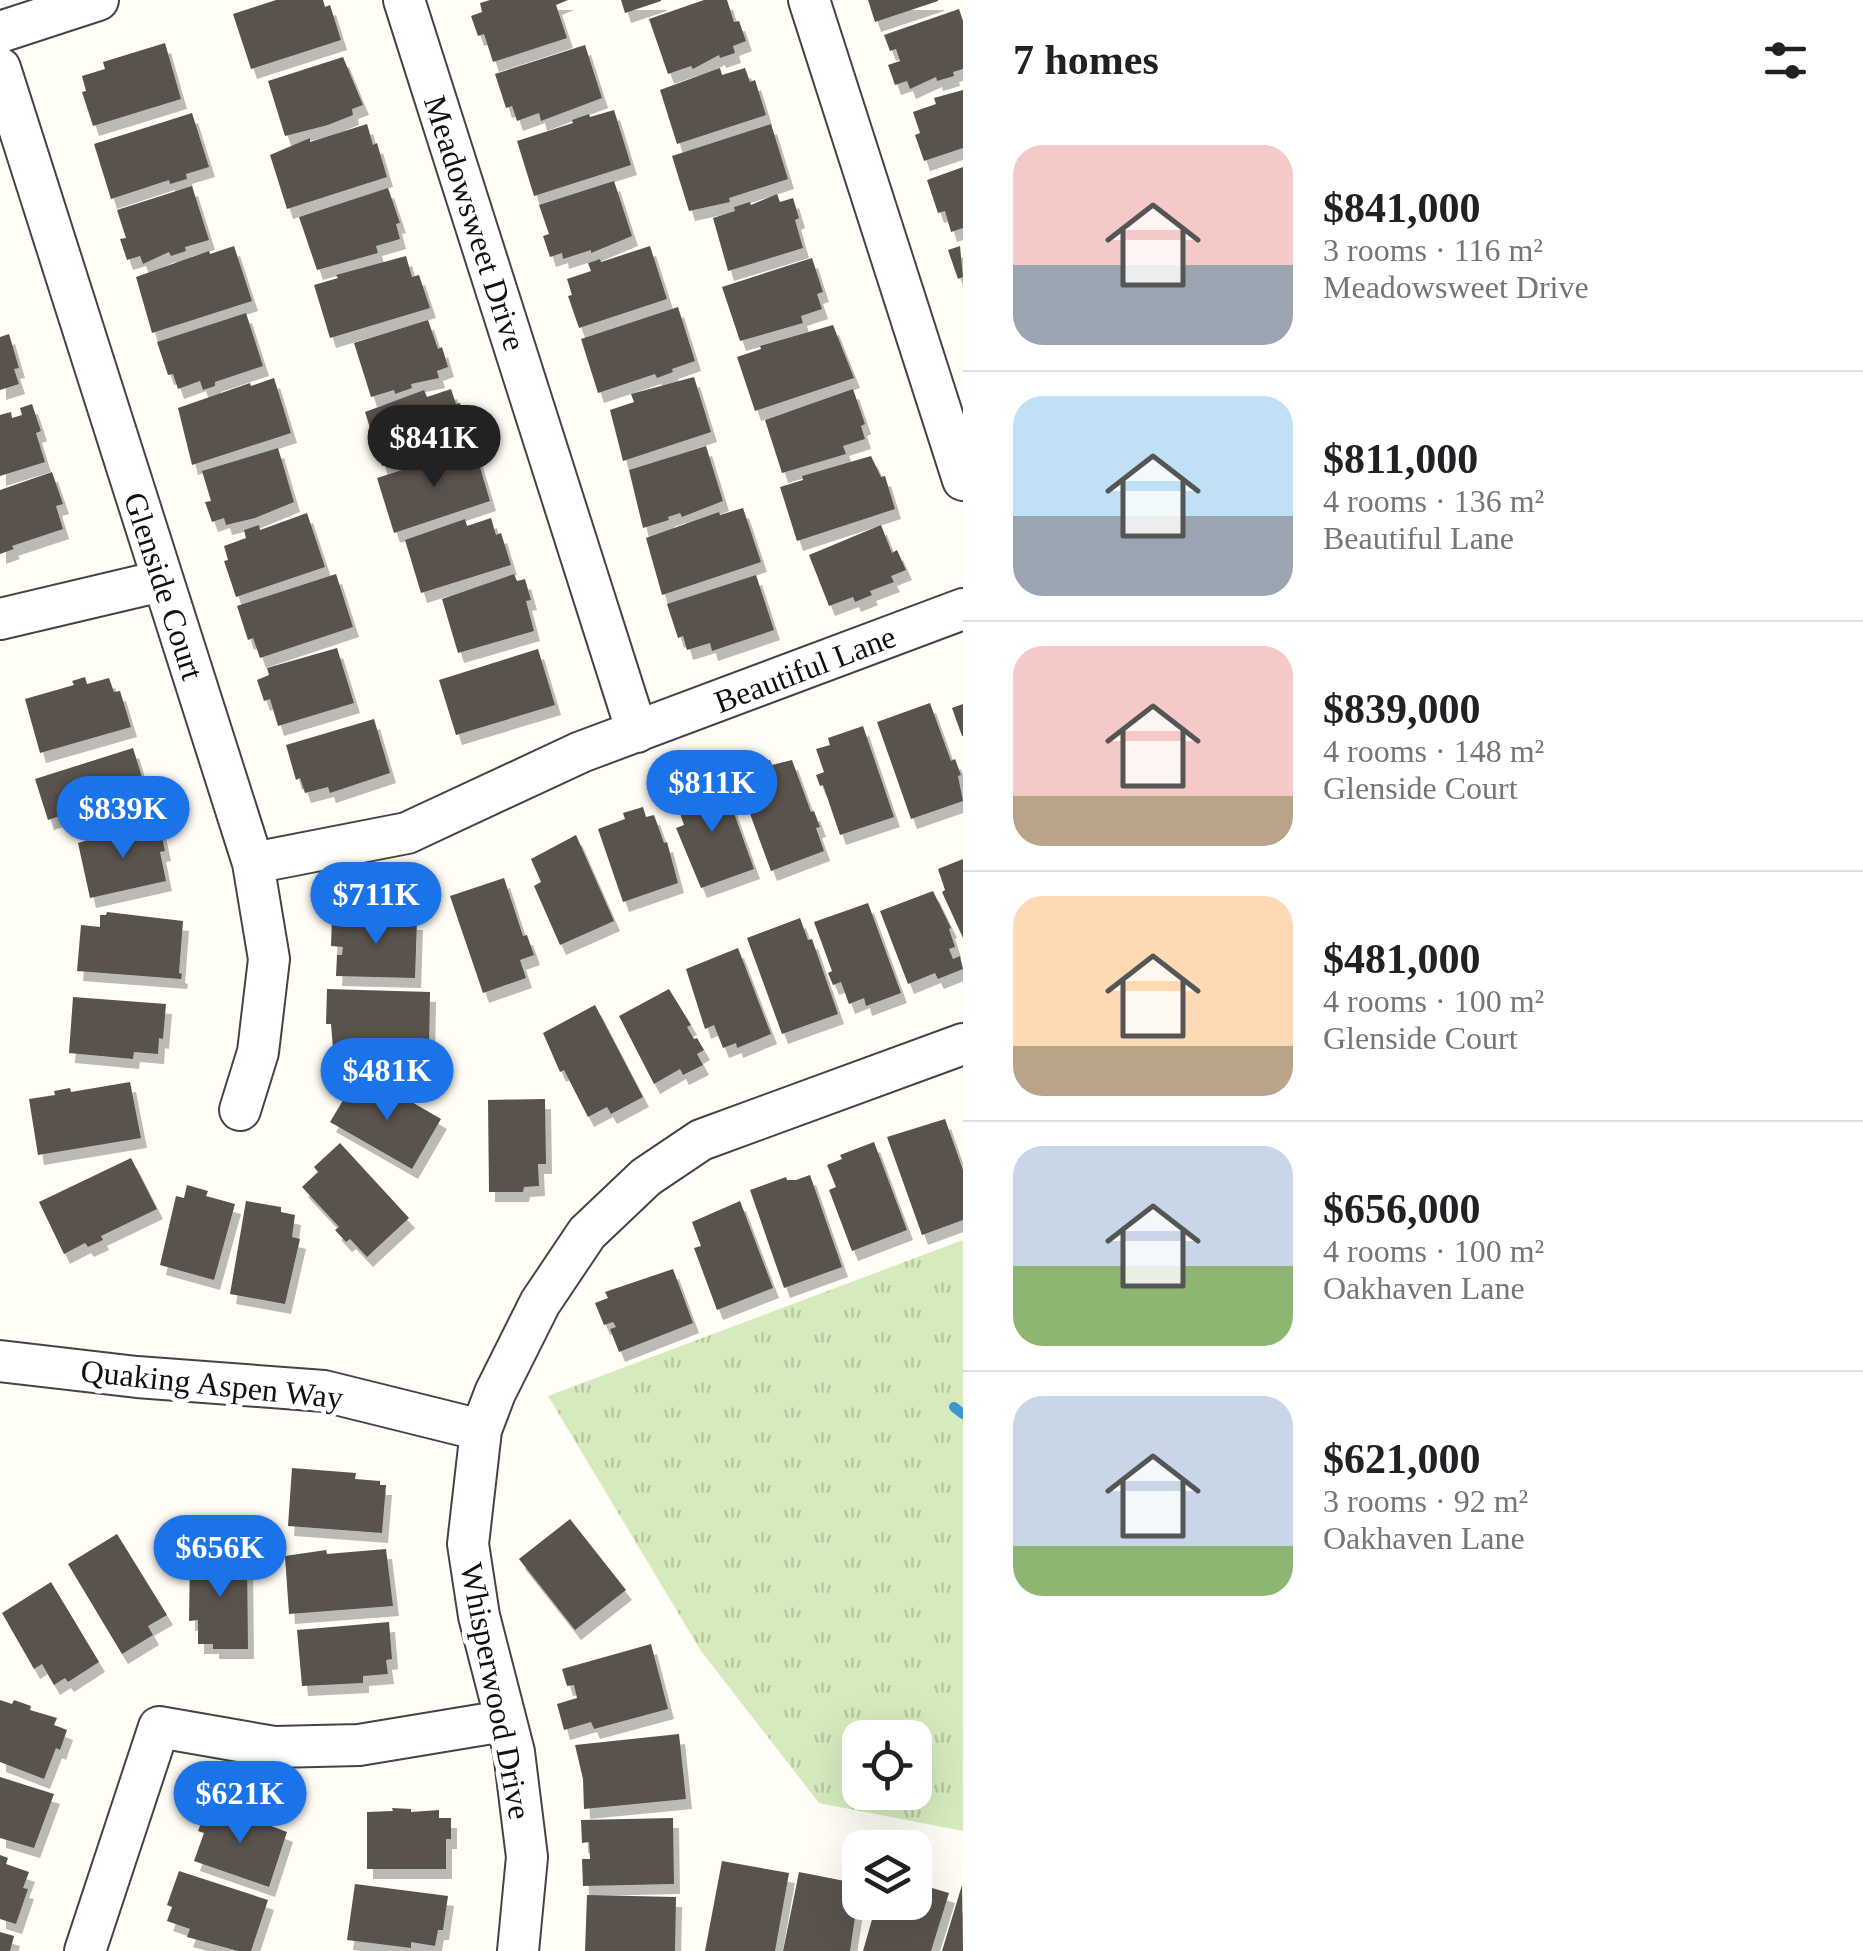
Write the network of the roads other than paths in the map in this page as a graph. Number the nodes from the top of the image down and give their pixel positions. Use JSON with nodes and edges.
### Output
{"nodes":[{"id":1,"x":98,"y":0,"type":"edge"},
{"id":2,"x":404,"y":0,"type":"edge"},
{"id":3,"x":809,"y":0,"type":"edge"},
{"id":4,"x":0,"y":32,"type":"edge"},
{"id":5,"x":0,"y":68,"type":"edge"},
{"id":6,"x":963,"y":480,"type":"edge"},
{"id":7,"x":161,"y":581,"type":"junction"},
{"id":8,"x":963,"y":610,"type":"edge"},
{"id":9,"x":0,"y":618,"type":"edge"},
{"id":10,"x":636,"y":732,"type":"junction"},
{"id":11,"x":253,"y":863,"type":"junction"},
{"id":12,"x":963,"y":1044,"type":"edge"},
{"id":13,"x":240,"y":1110,"type":"dead end"},
{"id":14,"x":0,"y":1361,"type":"edge"},
{"id":15,"x":481,"y":1430,"type":"junction"},
{"id":16,"x":504,"y":1721,"type":"junction"},
{"id":17,"x":85,"y":1951,"type":"edge"},
{"id":18,"x":518,"y":1951,"type":"edge"}],
"edges":[{"from":1,"to":4,"type":"street"},
{"from":2,"to":10,"type":"street","name":"Meadowsweet Drive"},
{"from":3,"to":6,"type":"street"},
{"from":5,"to":7,"type":"street","name":"Glenside Court"},
{"from":7,"to":9,"type":"street"},
{"from":7,"to":11,"type":"street","name":"Glenside Court"},
{"from":8,"to":10,"type":"street","name":"Beautiful Lane"},
{"from":10,"to":11,"type":"street","name":"Beautiful Lane"},
{"from":11,"to":13,"type":"street","name":"Glenside Court"},
{"from":12,"to":15,"type":"street","name":"Whisperwood Drive"},
{"from":14,"to":15,"type":"street","name":"Quaking Aspen Way"},
{"from":15,"to":16,"type":"street","name":"Whisperwood Drive"},
{"from":16,"to":17,"type":"street"},
{"from":16,"to":18,"type":"street","name":"Whisperwood Drive"}]}
